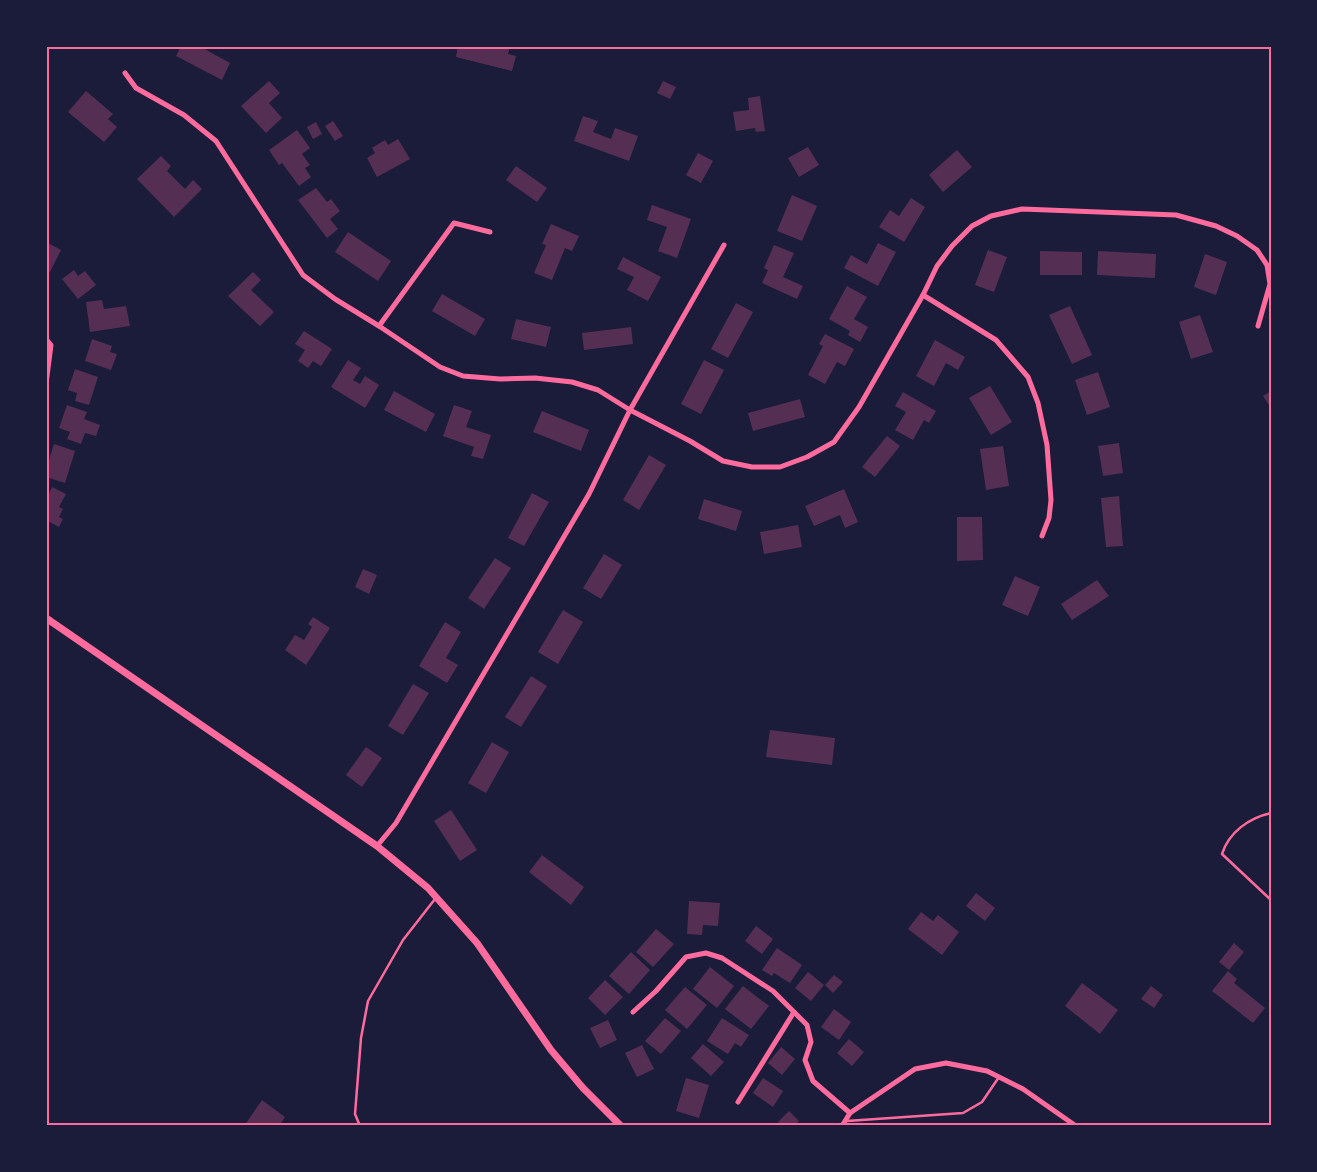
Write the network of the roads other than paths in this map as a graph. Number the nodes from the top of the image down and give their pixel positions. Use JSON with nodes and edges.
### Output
{"nodes":[{"id":1,"x":125,"y":73,"type":"dead end"},
{"id":2,"x":490,"y":232,"type":"dead end"},
{"id":3,"x":724,"y":245,"type":"dead end"},
{"id":4,"x":923,"y":295,"type":"junction"},
{"id":5,"x":379,"y":326,"type":"junction"},
{"id":6,"x":1258,"y":326,"type":"dead end"},
{"id":7,"x":46,"y":339,"type":"edge"},
{"id":8,"x":46,"y":384,"type":"edge"},
{"id":9,"x":630,"y":410,"type":"junction"},
{"id":10,"x":1042,"y":536,"type":"dead end"},
{"id":11,"x":46,"y":618,"type":"edge"},
{"id":12,"x":1271,"y":813,"type":"edge"},
{"id":13,"x":377,"y":846,"type":"junction"},
{"id":14,"x":436,"y":898,"type":"junction"},
{"id":15,"x":1271,"y":900,"type":"edge"},
{"id":16,"x":633,"y":1012,"type":"dead end"},
{"id":17,"x":794,"y":1012,"type":"junction"},
{"id":18,"x":999,"y":1077,"type":"junction"},
{"id":19,"x":738,"y":1102,"type":"dead end"},
{"id":20,"x":850,"y":1113,"type":"junction"},
{"id":21,"x":844,"y":1123,"type":"edge"},
{"id":22,"x":360,"y":1126,"type":"edge"},
{"id":23,"x":621,"y":1126,"type":"edge"},
{"id":24,"x":1076,"y":1126,"type":"edge"}],
"edges":[{"from":1,"to":5,"type":"street"},
{"from":2,"to":5,"type":"street"},
{"from":3,"to":9,"type":"street"},
{"from":4,"to":6,"type":"street"},
{"from":4,"to":9,"type":"street"},
{"from":4,"to":10,"type":"street"},
{"from":5,"to":9,"type":"street"},
{"from":7,"to":8,"type":"street"},
{"from":9,"to":13,"type":"street"},
{"from":11,"to":13,"type":"street"},
{"from":12,"to":15,"type":"lane"},
{"from":13,"to":14,"type":"street"},
{"from":14,"to":22,"type":"lane"},
{"from":14,"to":23,"type":"street"},
{"from":16,"to":17,"type":"street"},
{"from":17,"to":19,"type":"street"},
{"from":17,"to":20,"type":"street"},
{"from":18,"to":20,"type":"street"},
{"from":18,"to":21,"type":"lane"},
{"from":18,"to":24,"type":"street"},
{"from":20,"to":21,"type":"street"}]}
